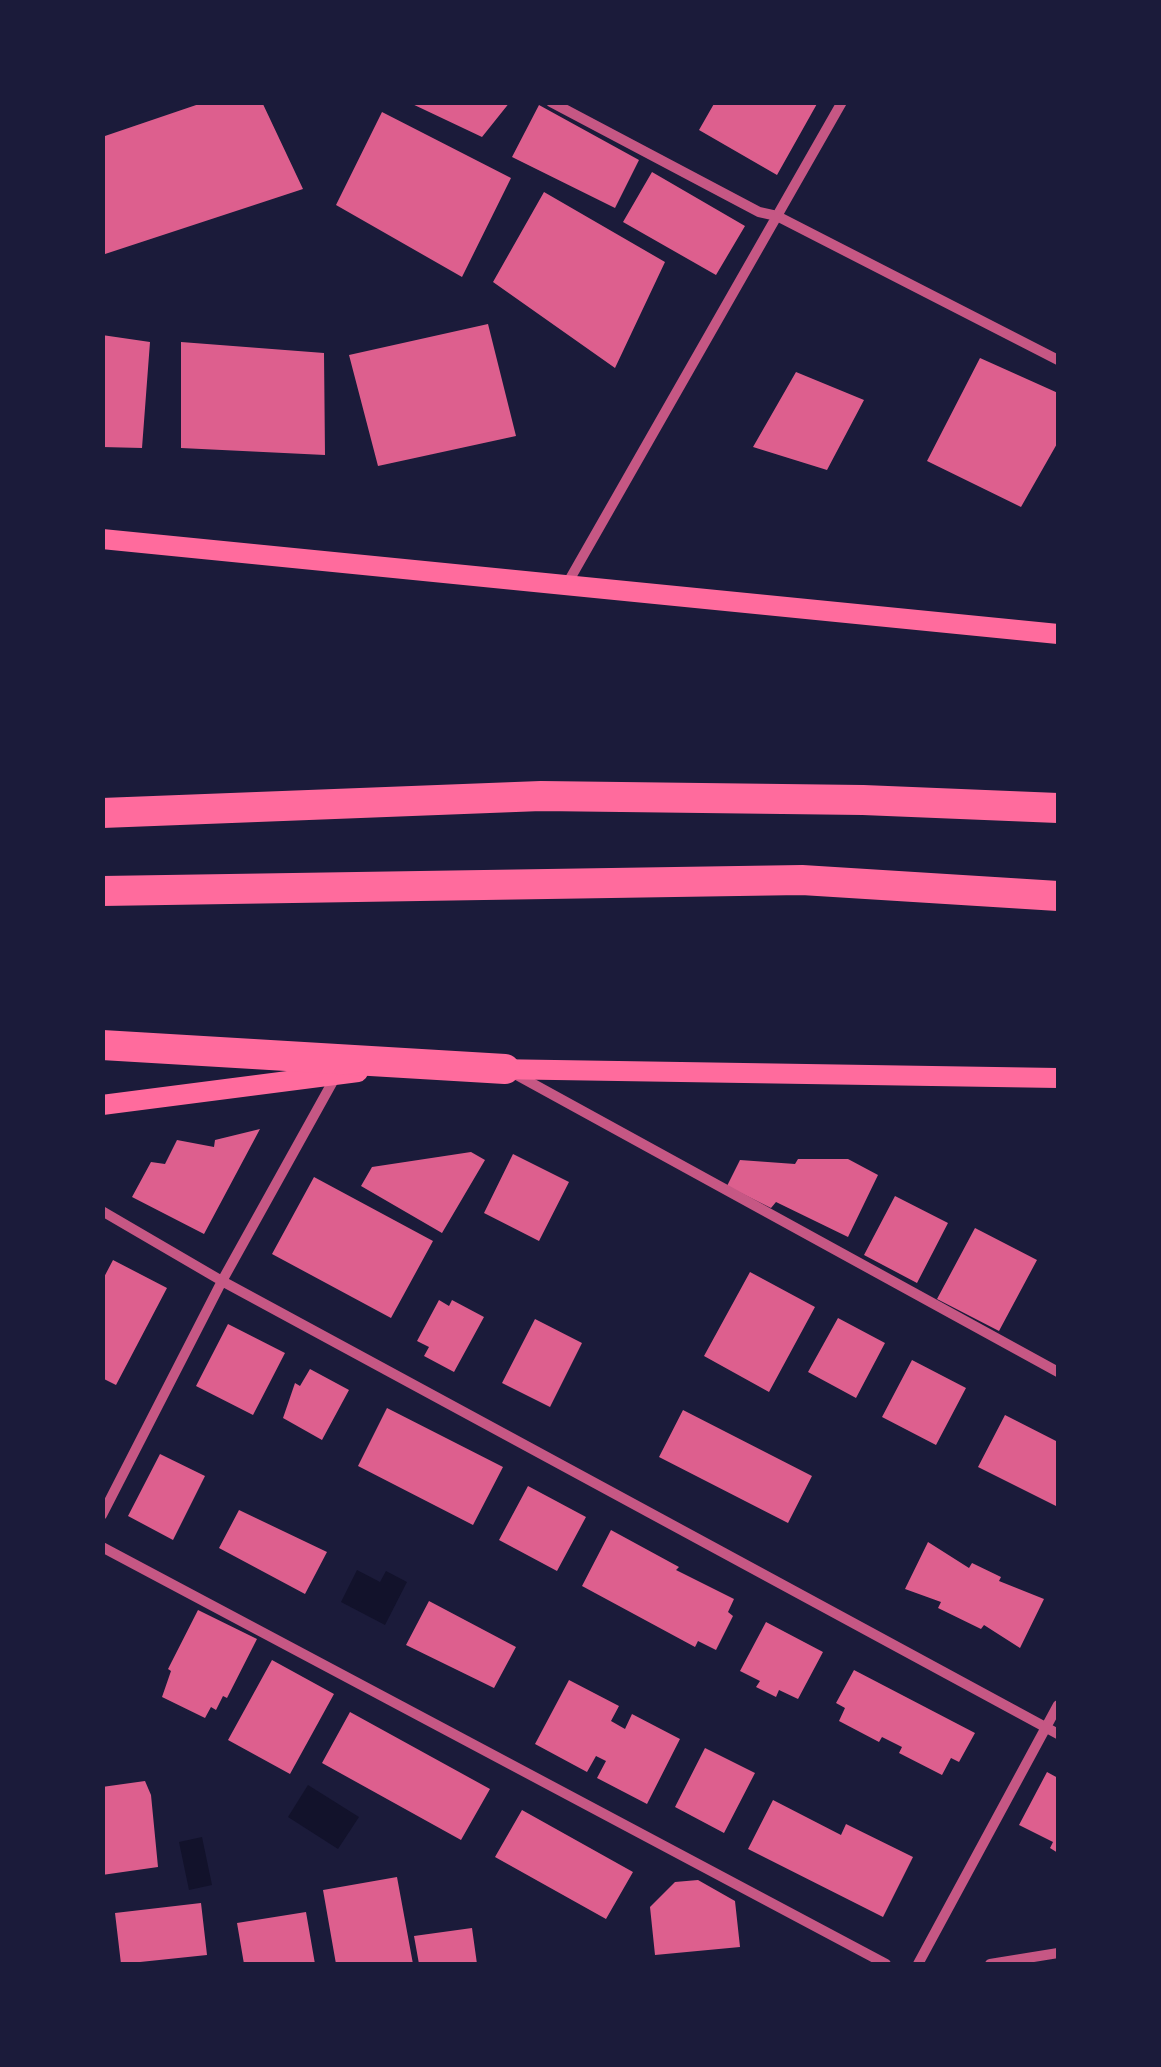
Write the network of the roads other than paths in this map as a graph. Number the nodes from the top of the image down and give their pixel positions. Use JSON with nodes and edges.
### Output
{"nodes":[{"id":1,"x":552,"y":102,"type":"edge"},
{"id":2,"x":842,"y":102,"type":"edge"},
{"id":3,"x":777,"y":216,"type":"junction"},
{"id":4,"x":1058,"y":360,"type":"edge"},
{"id":5,"x":102,"y":540,"type":"edge"},
{"id":6,"x":566,"y":585,"type":"junction"},
{"id":7,"x":1058,"y":634,"type":"edge"},
{"id":8,"x":1058,"y":808,"type":"edge"},
{"id":9,"x":102,"y":813,"type":"edge"},
{"id":10,"x":102,"y":891,"type":"edge"},
{"id":11,"x":1058,"y":896,"type":"edge"},
{"id":12,"x":102,"y":1045,"type":"edge"},
{"id":13,"x":506,"y":1069,"type":"junction"},
{"id":14,"x":338,"y":1073,"type":"junction"},
{"id":15,"x":1058,"y":1078,"type":"edge"},
{"id":16,"x":102,"y":1105,"type":"edge"},
{"id":17,"x":102,"y":1211,"type":"edge"},
{"id":18,"x":222,"y":1280,"type":"junction"},
{"id":19,"x":1058,"y":1372,"type":"edge"},
{"id":20,"x":102,"y":1516,"type":"edge"},
{"id":21,"x":102,"y":1547,"type":"edge"},
{"id":22,"x":1058,"y":1705,"type":"edge"},
{"id":23,"x":1053,"y":1732,"type":"edge"},
{"id":24,"x":1058,"y":1953,"type":"edge"},
{"id":25,"x":886,"y":1964,"type":"edge"},
{"id":26,"x":918,"y":1964,"type":"edge"},
{"id":27,"x":990,"y":1964,"type":"edge"}],
"edges":[{"from":1,"to":3,"type":"street"},
{"from":2,"to":3,"type":"street"},
{"from":3,"to":4,"type":"street"},
{"from":3,"to":6,"type":"street"},
{"from":5,"to":6,"type":"main road"},
{"from":6,"to":7,"type":"main road"},
{"from":8,"to":9,"type":"highway"},
{"from":10,"to":11,"type":"highway"},
{"from":12,"to":13,"type":"highway"},
{"from":13,"to":14,"type":"main road"},
{"from":13,"to":15,"type":"main road"},
{"from":13,"to":19,"type":"street"},
{"from":14,"to":16,"type":"main road"},
{"from":14,"to":18,"type":"street"},
{"from":17,"to":18,"type":"street"},
{"from":18,"to":20,"type":"street"},
{"from":18,"to":23,"type":"street"},
{"from":21,"to":25,"type":"street"},
{"from":22,"to":23,"type":"street"},
{"from":23,"to":26,"type":"street"},
{"from":24,"to":27,"type":"street"}]}
